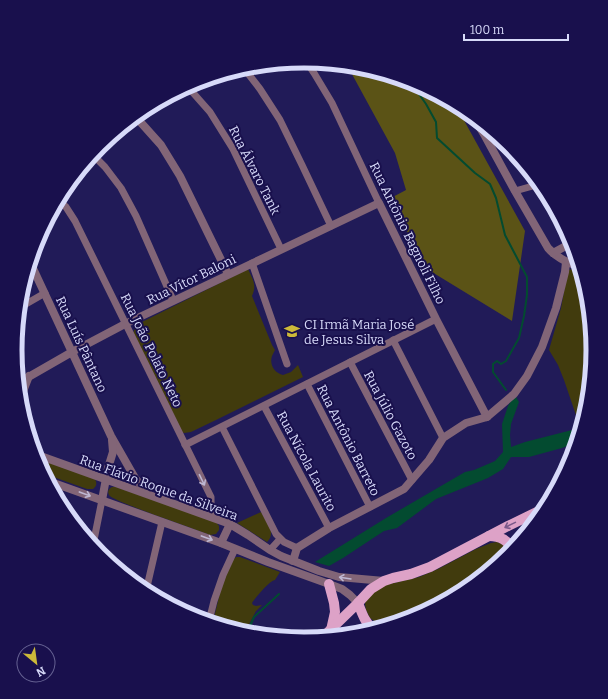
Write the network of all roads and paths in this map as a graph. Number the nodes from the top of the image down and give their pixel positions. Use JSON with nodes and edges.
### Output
{"nodes":[{"id":1,"x":311,"y":68,"type":"edge"},
{"id":2,"x":247,"y":73,"type":"edge"},
{"id":3,"x":192,"y":91,"type":"edge"},
{"id":4,"x":139,"y":121,"type":"edge"},
{"id":5,"x":481,"y":130,"type":"edge"},
{"id":6,"x":485,"y":136,"type":"joint"},
{"id":7,"x":97,"y":159,"type":"edge"},
{"id":8,"x":533,"y":186,"type":"edge"},
{"id":9,"x":515,"y":191,"type":"junction"},
{"id":10,"x":379,"y":203,"type":"junction"},
{"id":11,"x":63,"y":204,"type":"edge"},
{"id":12,"x":331,"y":226,"type":"junction"},
{"id":13,"x":566,"y":246,"type":"edge"},
{"id":14,"x":281,"y":249,"type":"junction"},
{"id":15,"x":553,"y":253,"type":"junction"},
{"id":16,"x":572,"y":262,"type":"edge"},
{"id":17,"x":252,"y":263,"type":"junction"},
{"id":18,"x":572,"y":264,"type":"edge"},
{"id":19,"x":34,"y":270,"type":"edge"},
{"id":20,"x":228,"y":274,"type":"junction"},
{"id":21,"x":45,"y":293,"type":"junction"},
{"id":22,"x":173,"y":300,"type":"junction"},
{"id":23,"x":25,"y":304,"type":"edge"},
{"id":24,"x":436,"y":319,"type":"junction"},
{"id":25,"x":125,"y":324,"type":"junction"},
{"id":26,"x":393,"y":340,"type":"junction"},
{"id":27,"x":72,"y":352,"type":"junction"},
{"id":28,"x":350,"y":362,"type":"junction"},
{"id":29,"x":287,"y":364,"type":"dead end"},
{"id":30,"x":29,"y":376,"type":"junction"},
{"id":31,"x":24,"y":379,"type":"edge"},
{"id":32,"x":307,"y":384,"type":"junction"},
{"id":33,"x":24,"y":388,"type":"edge"},
{"id":34,"x":264,"y":406,"type":"junction"},
{"id":35,"x":487,"y":417,"type":"junction"},
{"id":36,"x":222,"y":427,"type":"junction"},
{"id":37,"x":111,"y":436,"type":"junction"},
{"id":38,"x":443,"y":438,"type":"junction"},
{"id":39,"x":185,"y":445,"type":"junction"},
{"id":40,"x":43,"y":457,"type":"edge"},
{"id":41,"x":108,"y":468,"type":"junction"},
{"id":42,"x":92,"y":475,"type":"junction"},
{"id":43,"x":106,"y":480,"type":"junction"},
{"id":44,"x":412,"y":480,"type":"junction"},
{"id":45,"x":57,"y":484,"type":"edge"},
{"id":46,"x":150,"y":495,"type":"junction"},
{"id":47,"x":102,"y":500,"type":"junction"},
{"id":48,"x":370,"y":507,"type":"junction"},
{"id":49,"x":532,"y":514,"type":"edge"},
{"id":50,"x":211,"y":517,"type":"junction"},
{"id":51,"x":162,"y":522,"type":"junction"},
{"id":52,"x":230,"y":524,"type":"junction"},
{"id":53,"x":329,"y":528,"type":"junction"},
{"id":54,"x":489,"y":536,"type":"junction"},
{"id":55,"x":95,"y":538,"type":"edge"},
{"id":56,"x":280,"y":539,"type":"junction"},
{"id":57,"x":221,"y":543,"type":"junction"},
{"id":58,"x":508,"y":544,"type":"edge"},
{"id":59,"x":297,"y":548,"type":"junction"},
{"id":60,"x":235,"y":549,"type":"junction"},
{"id":61,"x":270,"y":550,"type":"junction"},
{"id":62,"x":293,"y":561,"type":"junction"},
{"id":63,"x":384,"y":581,"type":"junction"},
{"id":64,"x":148,"y":584,"type":"edge"},
{"id":65,"x":329,"y":584,"type":"junction"},
{"id":66,"x":358,"y":604,"type":"junction"},
{"id":67,"x":210,"y":616,"type":"edge"},
{"id":68,"x":368,"y":624,"type":"edge"},
{"id":69,"x":329,"y":630,"type":"edge"},
{"id":70,"x":331,"y":630,"type":"edge"}],
"edges":[{"from":1,"to":10,"type":"street","name":"Rua Antônio Bagnoli Filho"},
{"from":2,"to":12,"type":"street"},
{"from":3,"to":14,"type":"street","name":"Rua Álvaro Tank"},
{"from":4,"to":20,"type":"street"},
{"from":5,"to":6,"type":"street"},
{"from":6,"to":9,"type":"street"},
{"from":7,"to":22,"type":"street"},
{"from":8,"to":9,"type":"street"},
{"from":9,"to":15,"type":"street"},
{"from":10,"to":12,"type":"street","name":"Rua Vítor Baloni"},
{"from":10,"to":24,"type":"street","name":"Rua Antônio Bagnoli Filho"},
{"from":11,"to":25,"type":"street","name":"Rua João Polato Neto"},
{"from":12,"to":14,"type":"street","name":"Rua Vítor Baloni"},
{"from":13,"to":15,"type":"street"},
{"from":14,"to":17,"type":"street","name":"Rua Vítor Baloni"},
{"from":15,"to":16,"type":"street"},
{"from":17,"to":20,"type":"street","name":"Rua Vítor Baloni"},
{"from":17,"to":29,"type":"street"},
{"from":18,"to":35,"type":"street"},
{"from":19,"to":21,"type":"street","name":"Rua Luís Pântano"},
{"from":20,"to":22,"type":"street","name":"Rua Vítor Baloni"},
{"from":21,"to":23,"type":"street"},
{"from":21,"to":27,"type":"street","name":"Rua Luís Pântano"},
{"from":22,"to":25,"type":"street","name":"Rua Vítor Baloni"},
{"from":24,"to":26,"type":"street"},
{"from":24,"to":35,"type":"street","name":"Rua Antônio Bagnoli Filho"},
{"from":25,"to":27,"type":"street","name":"Rua Vítor Baloni"},
{"from":25,"to":39,"type":"street","name":"Rua João Polato Neto"},
{"from":26,"to":28,"type":"street"},
{"from":26,"to":38,"type":"street"},
{"from":27,"to":30,"type":"street","name":"Rua Vítor Baloni"},
{"from":27,"to":37,"type":"street","name":"Rua Luís Pântano"},
{"from":28,"to":32,"type":"street"},
{"from":28,"to":44,"type":"street","name":"Rua Júlio Gazoto"},
{"from":30,"to":31,"type":"street","name":"Rua Vítor Baloni"},
{"from":30,"to":33,"type":"street"},
{"from":32,"to":34,"type":"street"},
{"from":32,"to":48,"type":"street","name":"Rua Antônio Barreto"},
{"from":34,"to":36,"type":"street"},
{"from":34,"to":53,"type":"street","name":"Rua Nícola Laurito"},
{"from":35,"to":38,"type":"street"},
{"from":36,"to":39,"type":"street"},
{"from":36,"to":56,"type":"street"},
{"from":37,"to":41,"type":"street","name":"Rua Luís Pântano"},
{"from":37,"to":46,"type":"street","name":"Rua Luís Pântano"},
{"from":38,"to":44,"type":"street"},
{"from":39,"to":50,"type":"street","name":"Rua João Polato Neto","one_way":true},
{"from":40,"to":42,"type":"street","name":"Rua Flávio Roque da Silveira"},
{"from":41,"to":42,"type":"street"},
{"from":41,"to":43,"type":"street","name":"Rua Luís Pântano"},
{"from":42,"to":43,"type":"street","name":"Rua Flávio Roque da Silveira"},
{"from":43,"to":46,"type":"street","name":"Rua Flávio Roque da Silveira"},
{"from":43,"to":47,"type":"street","name":"Rua Luís Pântano"},
{"from":44,"to":48,"type":"street"},
{"from":45,"to":47,"type":"street","one_way":true},
{"from":46,"to":50,"type":"street","name":"Rua Flávio Roque da Silveira"},
{"from":47,"to":51,"type":"street"},
{"from":47,"to":55,"type":"street"},
{"from":48,"to":53,"type":"street"},
{"from":49,"to":54,"type":"main road","one_way":true},
{"from":50,"to":52,"type":"street","name":"Rua Flávio Roque da Silveira"},
{"from":51,"to":57,"type":"street","one_way":true},
{"from":51,"to":64,"type":"street"},
{"from":52,"to":57,"type":"street"},
{"from":52,"to":61,"type":"street","name":"Rua Flávio Roque da Silveira"},
{"from":53,"to":59,"type":"street"},
{"from":54,"to":58,"type":"main road"},
{"from":54,"to":63,"type":"main road"},
{"from":56,"to":59,"type":"street"},
{"from":56,"to":61,"type":"street"},
{"from":57,"to":60,"type":"street"},
{"from":59,"to":62,"type":"street"},
{"from":60,"to":65,"type":"street"},
{"from":60,"to":67,"type":"street"},
{"from":61,"to":62,"type":"street","name":"Rua Flávio Roque da Silveira"},
{"from":63,"to":62,"type":"street","name":"Rua Flávio Roque da Silveira","one_way":true},
{"from":63,"to":66,"type":"main road"},
{"from":65,"to":66,"type":"street"},
{"from":65,"to":69,"type":"main road"},
{"from":66,"to":68,"type":"main road"},
{"from":66,"to":70,"type":"main road"}]}
